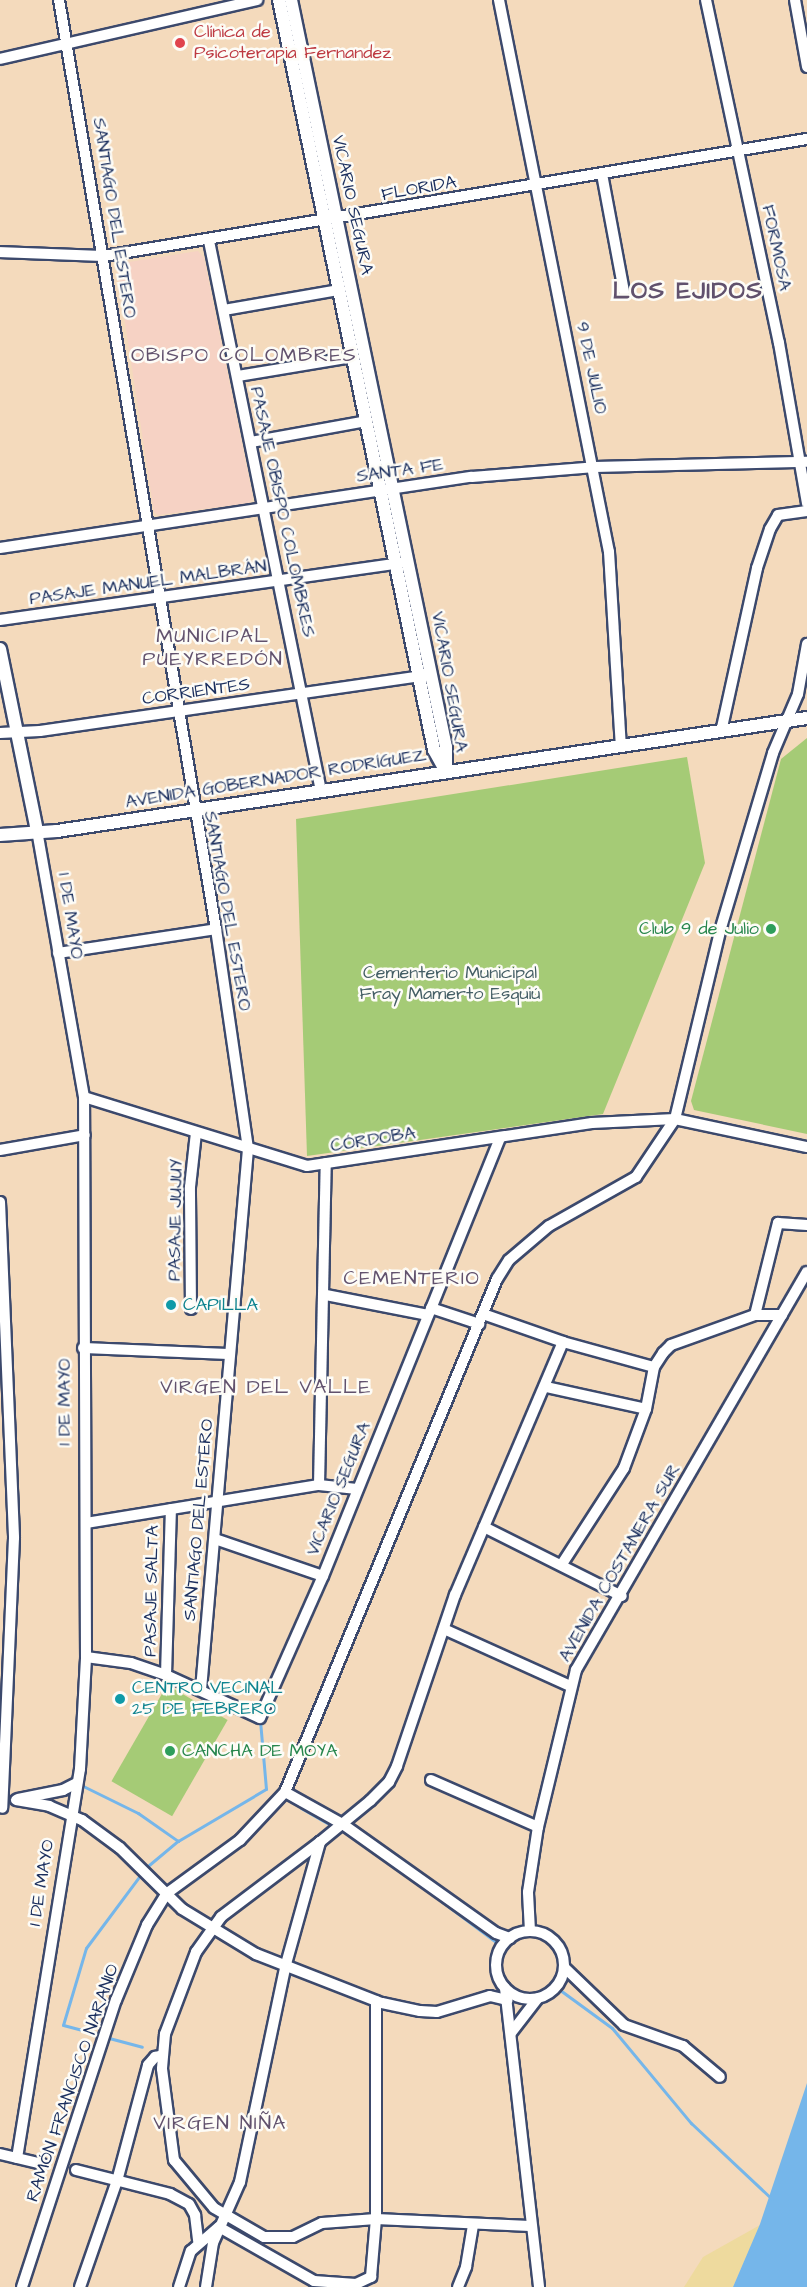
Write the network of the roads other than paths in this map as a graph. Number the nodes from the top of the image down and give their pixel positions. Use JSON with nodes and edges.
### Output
{"nodes":[{"id":1,"x":59,"y":0,"type":"edge"},
{"id":2,"x":257,"y":0,"type":"edge"},
{"id":3,"x":279,"y":0,"type":"edge"},
{"id":4,"x":291,"y":0,"type":"edge"},
{"id":5,"x":499,"y":0,"type":"edge"},
{"id":6,"x":706,"y":0,"type":"edge"},
{"id":7,"x":795,"y":0,"type":"edge"},
{"id":8,"x":68,"y":43,"type":"junction"},
{"id":9,"x":0,"y":59,"type":"edge"},
{"id":10,"x":807,"y":67,"type":"edge"},
{"id":11,"x":807,"y":139,"type":"edge"},
{"id":12,"x":738,"y":151,"type":"junction"},
{"id":13,"x":602,"y":174,"type":"junction"},
{"id":14,"x":537,"y":185,"type":"junction"},
{"id":15,"x":331,"y":220,"type":"junction"},
{"id":16,"x":209,"y":241,"type":"junction"},
{"id":17,"x":0,"y":252,"type":"edge"},
{"id":18,"x":104,"y":256,"type":"junction"},
{"id":19,"x":339,"y":290,"type":"junction"},
{"id":20,"x":624,"y":292,"type":"dead end"},
{"id":21,"x":224,"y":309,"type":"junction"},
{"id":22,"x":353,"y":357,"type":"junction"},
{"id":23,"x":238,"y":376,"type":"junction"},
{"id":24,"x":366,"y":421,"type":"junction"},
{"id":25,"x":251,"y":442,"type":"junction"},
{"id":26,"x":804,"y":462,"type":"edge"},
{"id":27,"x":595,"y":467,"type":"junction"},
{"id":28,"x":386,"y":490,"type":"junction"},
{"id":29,"x":807,"y":504,"type":"edge"},
{"id":30,"x":265,"y":508,"type":"junction"},
{"id":31,"x":807,"y":511,"type":"edge"},
{"id":32,"x":146,"y":527,"type":"junction"},
{"id":33,"x":0,"y":548,"type":"edge"},
{"id":34,"x":402,"y":563,"type":"junction"},
{"id":35,"x":280,"y":582,"type":"junction"},
{"id":36,"x":159,"y":598,"type":"junction"},
{"id":37,"x":0,"y":620,"type":"edge"},
{"id":38,"x":807,"y":644,"type":"edge"},
{"id":39,"x":0,"y":649,"type":"edge"},
{"id":40,"x":425,"y":676,"type":"junction"},
{"id":41,"x":302,"y":694,"type":"junction"},
{"id":42,"x":176,"y":712,"type":"junction"},
{"id":43,"x":807,"y":718,"type":"edge"},
{"id":44,"x":787,"y":722,"type":"junction"},
{"id":45,"x":16,"y":732,"type":"junction"},
{"id":46,"x":721,"y":732,"type":"junction"},
{"id":47,"x":0,"y":733,"type":"edge"},
{"id":48,"x":621,"y":746,"type":"junction"},
{"id":49,"x":446,"y":772,"type":"junction"},
{"id":50,"x":321,"y":791,"type":"junction"},
{"id":51,"x":194,"y":810,"type":"junction"},
{"id":52,"x":37,"y":831,"type":"junction"},
{"id":53,"x":0,"y":835,"type":"edge"},
{"id":54,"x":216,"y":929,"type":"junction"},
{"id":55,"x":58,"y":953,"type":"junction"},
{"id":56,"x":84,"y":1096,"type":"junction"},
{"id":57,"x":675,"y":1119,"type":"junction"},
{"id":58,"x":196,"y":1133,"type":"junction"},
{"id":59,"x":85,"y":1135,"type":"junction"},
{"id":60,"x":500,"y":1137,"type":"junction"},
{"id":61,"x":807,"y":1147,"type":"edge"},
{"id":62,"x":248,"y":1149,"type":"junction"},
{"id":63,"x":0,"y":1150,"type":"edge"},
{"id":64,"x":326,"y":1164,"type":"junction"},
{"id":65,"x":0,"y":1202,"type":"edge"},
{"id":66,"x":807,"y":1225,"type":"edge"},
{"id":67,"x":807,"y":1272,"type":"edge"},
{"id":68,"x":326,"y":1295,"type":"junction"},
{"id":69,"x":191,"y":1309,"type":"dead end"},
{"id":70,"x":430,"y":1312,"type":"junction"},
{"id":71,"x":755,"y":1315,"type":"junction"},
{"id":72,"x":782,"y":1315,"type":"junction"},
{"id":73,"x":481,"y":1319,"type":"junction"},
{"id":74,"x":563,"y":1342,"type":"junction"},
{"id":75,"x":83,"y":1348,"type":"junction"},
{"id":76,"x":229,"y":1354,"type":"junction"},
{"id":77,"x":3,"y":1360,"type":"edge"},
{"id":78,"x":654,"y":1367,"type":"junction"},
{"id":79,"x":546,"y":1387,"type":"junction"},
{"id":80,"x":646,"y":1409,"type":"junction"},
{"id":81,"x":319,"y":1485,"type":"junction"},
{"id":82,"x":357,"y":1489,"type":"junction"},
{"id":83,"x":217,"y":1500,"type":"junction"},
{"id":84,"x":171,"y":1509,"type":"junction"},
{"id":85,"x":86,"y":1523,"type":"junction"},
{"id":86,"x":484,"y":1527,"type":"junction"},
{"id":87,"x":215,"y":1539,"type":"junction"},
{"id":88,"x":562,"y":1564,"type":"junction"},
{"id":89,"x":323,"y":1576,"type":"junction"},
{"id":90,"x":622,"y":1596,"type":"junction"},
{"id":91,"x":444,"y":1629,"type":"junction"},
{"id":92,"x":86,"y":1657,"type":"junction"},
{"id":93,"x":166,"y":1675,"type":"junction"},
{"id":94,"x":570,"y":1686,"type":"junction"},
{"id":95,"x":201,"y":1690,"type":"junction"},
{"id":96,"x":431,"y":1780,"type":"dead end"},
{"id":97,"x":77,"y":1783,"type":"junction"},
{"id":98,"x":285,"y":1792,"type":"junction"},
{"id":99,"x":16,"y":1800,"type":"junction"},
{"id":100,"x":1,"y":1809,"type":"edge"},
{"id":101,"x":71,"y":1813,"type":"junction"},
{"id":102,"x":344,"y":1825,"type":"junction"},
{"id":103,"x":538,"y":1827,"type":"junction"},
{"id":104,"x":320,"y":1842,"type":"junction"},
{"id":105,"x":166,"y":1894,"type":"junction"},
{"id":106,"x":210,"y":1929,"type":"junction"},
{"id":107,"x":530,"y":1931,"type":"junction"},
{"id":108,"x":510,"y":1938,"type":"junction"},
{"id":109,"x":286,"y":1965,"type":"junction"},
{"id":110,"x":565,"y":1968,"type":"junction"},
{"id":111,"x":507,"y":1994,"type":"junction"},
{"id":112,"x":538,"y":1998,"type":"junction"},
{"id":113,"x":376,"y":2001,"type":"junction"},
{"id":114,"x":511,"y":2032,"type":"junction"},
{"id":115,"x":163,"y":2055,"type":"junction"},
{"id":116,"x":720,"y":2077,"type":"dead end"},
{"id":117,"x":0,"y":2154,"type":"edge"},
{"id":118,"x":17,"y":2158,"type":"junction"},
{"id":119,"x":42,"y":2164,"type":"dead end"},
{"id":120,"x":76,"y":2170,"type":"dead end"},
{"id":121,"x":117,"y":2181,"type":"junction"},
{"id":122,"x":226,"y":2217,"type":"junction"},
{"id":123,"x":376,"y":2219,"type":"junction"},
{"id":124,"x":473,"y":2225,"type":"junction"},
{"id":125,"x":219,"y":2226,"type":"junction"},
{"id":126,"x":530,"y":2226,"type":"junction"},
{"id":127,"x":198,"y":2241,"type":"junction"},
{"id":128,"x":313,"y":2284,"type":"edge"},
{"id":129,"x":342,"y":2285,"type":"edge"},
{"id":130,"x":22,"y":2287,"type":"edge"},
{"id":131,"x":80,"y":2287,"type":"edge"},
{"id":132,"x":179,"y":2287,"type":"edge"},
{"id":133,"x":206,"y":2287,"type":"edge"},
{"id":134,"x":458,"y":2287,"type":"edge"},
{"id":135,"x":539,"y":2287,"type":"edge"}],
"edges":[{"from":1,"to":8,"type":"street","name":"SANTIAGO DEL ESTERO"},
{"from":2,"to":8,"type":"street"},
{"from":3,"to":15,"type":"street","name":"VICARIO SEGURA"},
{"from":4,"to":15,"type":"street","name":"VICARIO SEGURA"},
{"from":5,"to":14,"type":"street","name":"9 DE JULIO"},
{"from":6,"to":12,"type":"street","name":"FORMOSA"},
{"from":7,"to":10,"type":"street"},
{"from":8,"to":9,"type":"street"},
{"from":8,"to":18,"type":"street","name":"SANTIAGO DEL ESTERO"},
{"from":11,"to":12,"type":"street","name":"FLORIDA"},
{"from":12,"to":13,"type":"street","name":"FLORIDA"},
{"from":12,"to":26,"type":"street","name":"FORMOSA"},
{"from":13,"to":14,"type":"street","name":"FLORIDA"},
{"from":13,"to":20,"type":"street"},
{"from":14,"to":15,"type":"street","name":"FLORIDA"},
{"from":14,"to":27,"type":"street","name":"9 DE JULIO"},
{"from":15,"to":16,"type":"street","name":"FLORIDA"},
{"from":15,"to":19,"type":"street","name":"VICARIO SEGURA"},
{"from":15,"to":28,"type":"street","name":"VICARIO SEGURA"},
{"from":16,"to":18,"type":"street","name":"FLORIDA"},
{"from":16,"to":21,"type":"street","name":"PASAJE OBISPO COLOMBRES"},
{"from":17,"to":18,"type":"street","name":"FLORIDA"},
{"from":18,"to":32,"type":"street","name":"SANTIAGO DEL ESTERO"},
{"from":19,"to":21,"type":"street"},
{"from":19,"to":22,"type":"street","name":"VICARIO SEGURA"},
{"from":21,"to":23,"type":"street","name":"PASAJE OBISPO COLOMBRES"},
{"from":22,"to":23,"type":"street"},
{"from":22,"to":24,"type":"street","name":"VICARIO SEGURA"},
{"from":23,"to":25,"type":"street","name":"PASAJE OBISPO COLOMBRES"},
{"from":24,"to":25,"type":"street"},
{"from":24,"to":28,"type":"street","name":"VICARIO SEGURA"},
{"from":25,"to":30,"type":"street","name":"PASAJE OBISPO COLOMBRES"},
{"from":26,"to":27,"type":"street","name":"SANTA FE"},
{"from":26,"to":29,"type":"street","name":"FORMOSA"},
{"from":27,"to":28,"type":"street","name":"SANTA FE"},
{"from":27,"to":48,"type":"street","name":"9 DE JULIO"},
{"from":28,"to":30,"type":"street","name":"SANTA FE"},
{"from":28,"to":34,"type":"street","name":"VICARIO SEGURA"},
{"from":30,"to":32,"type":"street","name":"SANTA FE"},
{"from":30,"to":35,"type":"street","name":"PASAJE OBISPO COLOMBRES"},
{"from":31,"to":46,"type":"street"},
{"from":32,"to":33,"type":"street","name":"SANTA FE"},
{"from":32,"to":36,"type":"street","name":"SANTIAGO DEL ESTERO"},
{"from":34,"to":35,"type":"street","name":"PASAJE MANUEL MALBRÁN"},
{"from":34,"to":40,"type":"street","name":"VICARIO SEGURA"},
{"from":35,"to":36,"type":"street","name":"PASAJE MANUEL MALBRÁN"},
{"from":35,"to":41,"type":"street","name":"PASAJE OBISPO COLOMBRES"},
{"from":36,"to":37,"type":"street","name":"PASAJE MANUEL MALBRÁN"},
{"from":36,"to":42,"type":"street","name":"SANTIAGO DEL ESTERO"},
{"from":38,"to":44,"type":"street"},
{"from":39,"to":45,"type":"street","name":"1 DE MAYO"},
{"from":40,"to":41,"type":"street","name":"CORRIENTES"},
{"from":40,"to":49,"type":"street","name":"VICARIO SEGURA"},
{"from":41,"to":42,"type":"street","name":"CORRIENTES"},
{"from":41,"to":50,"type":"street","name":"PASAJE OBISPO COLOMBRES"},
{"from":42,"to":45,"type":"street","name":"CORRIENTES"},
{"from":42,"to":51,"type":"street","name":"SANTIAGO DEL ESTERO"},
{"from":43,"to":44,"type":"street","name":"AVENIDA GOBERNADOR RODRÍGUEZ"},
{"from":44,"to":46,"type":"street","name":"AVENIDA GOBERNADOR RODRÍGUEZ"},
{"from":44,"to":57,"type":"street"},
{"from":45,"to":47,"type":"street","name":"CORRIENTES"},
{"from":45,"to":52,"type":"street","name":"1 DE MAYO"},
{"from":46,"to":48,"type":"street","name":"AVENIDA GOBERNADOR RODRÍGUEZ"},
{"from":48,"to":49,"type":"street","name":"AVENIDA GOBERNADOR RODRÍGUEZ"},
{"from":49,"to":50,"type":"street","name":"AVENIDA GOBERNADOR RODRÍGUEZ"},
{"from":50,"to":51,"type":"street","name":"AVENIDA GOBERNADOR RODRÍGUEZ"},
{"from":51,"to":52,"type":"street","name":"AVENIDA GOBERNADOR RODRÍGUEZ"},
{"from":51,"to":54,"type":"street","name":"SANTIAGO DEL ESTERO"},
{"from":52,"to":53,"type":"street","name":"AVENIDA GOBERNADOR RODRÍGUEZ"},
{"from":52,"to":55,"type":"street","name":"1 DE MAYO"},
{"from":54,"to":55,"type":"street"},
{"from":54,"to":62,"type":"street","name":"SANTIAGO DEL ESTERO"},
{"from":55,"to":56,"type":"street","name":"1 DE MAYO"},
{"from":56,"to":58,"type":"street","name":"CÓRDOBA"},
{"from":56,"to":59,"type":"street","name":"1 DE MAYO"},
{"from":57,"to":60,"type":"street","name":"CÓRDOBA"},
{"from":57,"to":61,"type":"street","name":"CÓRDOBA"},
{"from":57,"to":73,"type":"street"},
{"from":58,"to":62,"type":"street","name":"CÓRDOBA"},
{"from":58,"to":69,"type":"street","name":"PASAJE JUJUY"},
{"from":59,"to":63,"type":"street"},
{"from":59,"to":75,"type":"street","name":"1 DE MAYO"},
{"from":60,"to":64,"type":"street","name":"CÓRDOBA"},
{"from":60,"to":70,"type":"street","name":"VICARIO SEGURA"},
{"from":62,"to":64,"type":"street","name":"CÓRDOBA"},
{"from":62,"to":76,"type":"street","name":"SANTIAGO DEL ESTERO"},
{"from":64,"to":68,"type":"street"},
{"from":65,"to":77,"type":"street"},
{"from":66,"to":71,"type":"street"},
{"from":67,"to":72,"type":"street","name":"AVENIDA COSTANERA SUR"},
{"from":68,"to":70,"type":"street"},
{"from":68,"to":81,"type":"street"},
{"from":70,"to":73,"type":"street"},
{"from":70,"to":82,"type":"street","name":"VICARIO SEGURA"},
{"from":71,"to":72,"type":"street"},
{"from":71,"to":78,"type":"street"},
{"from":72,"to":90,"type":"street","name":"AVENIDA COSTANERA SUR"},
{"from":73,"to":74,"type":"street"},
{"from":73,"to":98,"type":"street"},
{"from":74,"to":78,"type":"street"},
{"from":74,"to":79,"type":"street"},
{"from":75,"to":76,"type":"street"},
{"from":75,"to":85,"type":"street","name":"1 DE MAYO"},
{"from":76,"to":83,"type":"street","name":"SANTIAGO DEL ESTERO"},
{"from":77,"to":100,"type":"street"},
{"from":78,"to":80,"type":"street"},
{"from":79,"to":80,"type":"street"},
{"from":79,"to":86,"type":"street"},
{"from":80,"to":88,"type":"street"},
{"from":81,"to":82,"type":"street"},
{"from":81,"to":83,"type":"street"},
{"from":82,"to":89,"type":"street","name":"VICARIO SEGURA"},
{"from":83,"to":84,"type":"street"},
{"from":83,"to":87,"type":"street","name":"SANTIAGO DEL ESTERO"},
{"from":84,"to":85,"type":"street"},
{"from":84,"to":93,"type":"street","name":"PASAJE SALTA"},
{"from":85,"to":92,"type":"street","name":"1 DE MAYO"},
{"from":86,"to":88,"type":"street"},
{"from":86,"to":91,"type":"street"},
{"from":87,"to":89,"type":"street"},
{"from":87,"to":95,"type":"street","name":"SANTIAGO DEL ESTERO"},
{"from":88,"to":90,"type":"street"},
{"from":89,"to":95,"type":"street","name":"VICARIO SEGURA"},
{"from":90,"to":94,"type":"street","name":"AVENIDA COSTANERA SUR"},
{"from":91,"to":94,"type":"street"},
{"from":91,"to":102,"type":"street"},
{"from":92,"to":93,"type":"street"},
{"from":92,"to":97,"type":"street","name":"1 DE MAYO"},
{"from":93,"to":95,"type":"street"},
{"from":94,"to":103,"type":"street","name":"AVENIDA COSTANERA SUR"},
{"from":96,"to":103,"type":"street"},
{"from":97,"to":99,"type":"street"},
{"from":97,"to":101,"type":"street","name":"1 DE MAYO"},
{"from":98,"to":102,"type":"street"},
{"from":98,"to":105,"type":"street"},
{"from":99,"to":100,"type":"street"},
{"from":99,"to":101,"type":"street"},
{"from":101,"to":105,"type":"street"},
{"from":101,"to":118,"type":"street","name":"1 DE MAYO"},
{"from":102,"to":104,"type":"street"},
{"from":102,"to":108,"type":"street"},
{"from":103,"to":107,"type":"street","name":"AVENIDA COSTANERA SUR"},
{"from":104,"to":106,"type":"street"},
{"from":104,"to":109,"type":"street"},
{"from":105,"to":106,"type":"street"},
{"from":105,"to":130,"type":"street","name":"RAMÓN FRANCISCO NARANIO"},
{"from":106,"to":109,"type":"street"},
{"from":106,"to":115,"type":"street"},
{"from":107,"to":108,"type":"street"},
{"from":107,"to":110,"type":"street"},
{"from":108,"to":111,"type":"street"},
{"from":109,"to":113,"type":"street"},
{"from":109,"to":122,"type":"street"},
{"from":110,"to":112,"type":"street"},
{"from":110,"to":116,"type":"street"},
{"from":111,"to":112,"type":"street"},
{"from":111,"to":113,"type":"street"},
{"from":111,"to":114,"type":"street"},
{"from":112,"to":114,"type":"street"},
{"from":113,"to":123,"type":"street"},
{"from":114,"to":126,"type":"street"},
{"from":115,"to":121,"type":"street"},
{"from":115,"to":122,"type":"street"},
{"from":117,"to":118,"type":"street"},
{"from":118,"to":119,"type":"street"},
{"from":120,"to":121,"type":"street"},
{"from":121,"to":127,"type":"street"},
{"from":121,"to":131,"type":"street"},
{"from":122,"to":123,"type":"street"},
{"from":122,"to":125,"type":"street"},
{"from":123,"to":124,"type":"street"},
{"from":123,"to":129,"type":"street"},
{"from":124,"to":126,"type":"street"},
{"from":124,"to":134,"type":"street"},
{"from":125,"to":127,"type":"street"},
{"from":125,"to":128,"type":"street"},
{"from":125,"to":133,"type":"street"},
{"from":126,"to":135,"type":"street"},
{"from":127,"to":132,"type":"street"},
{"from":128,"to":129,"type":"street"}]}
